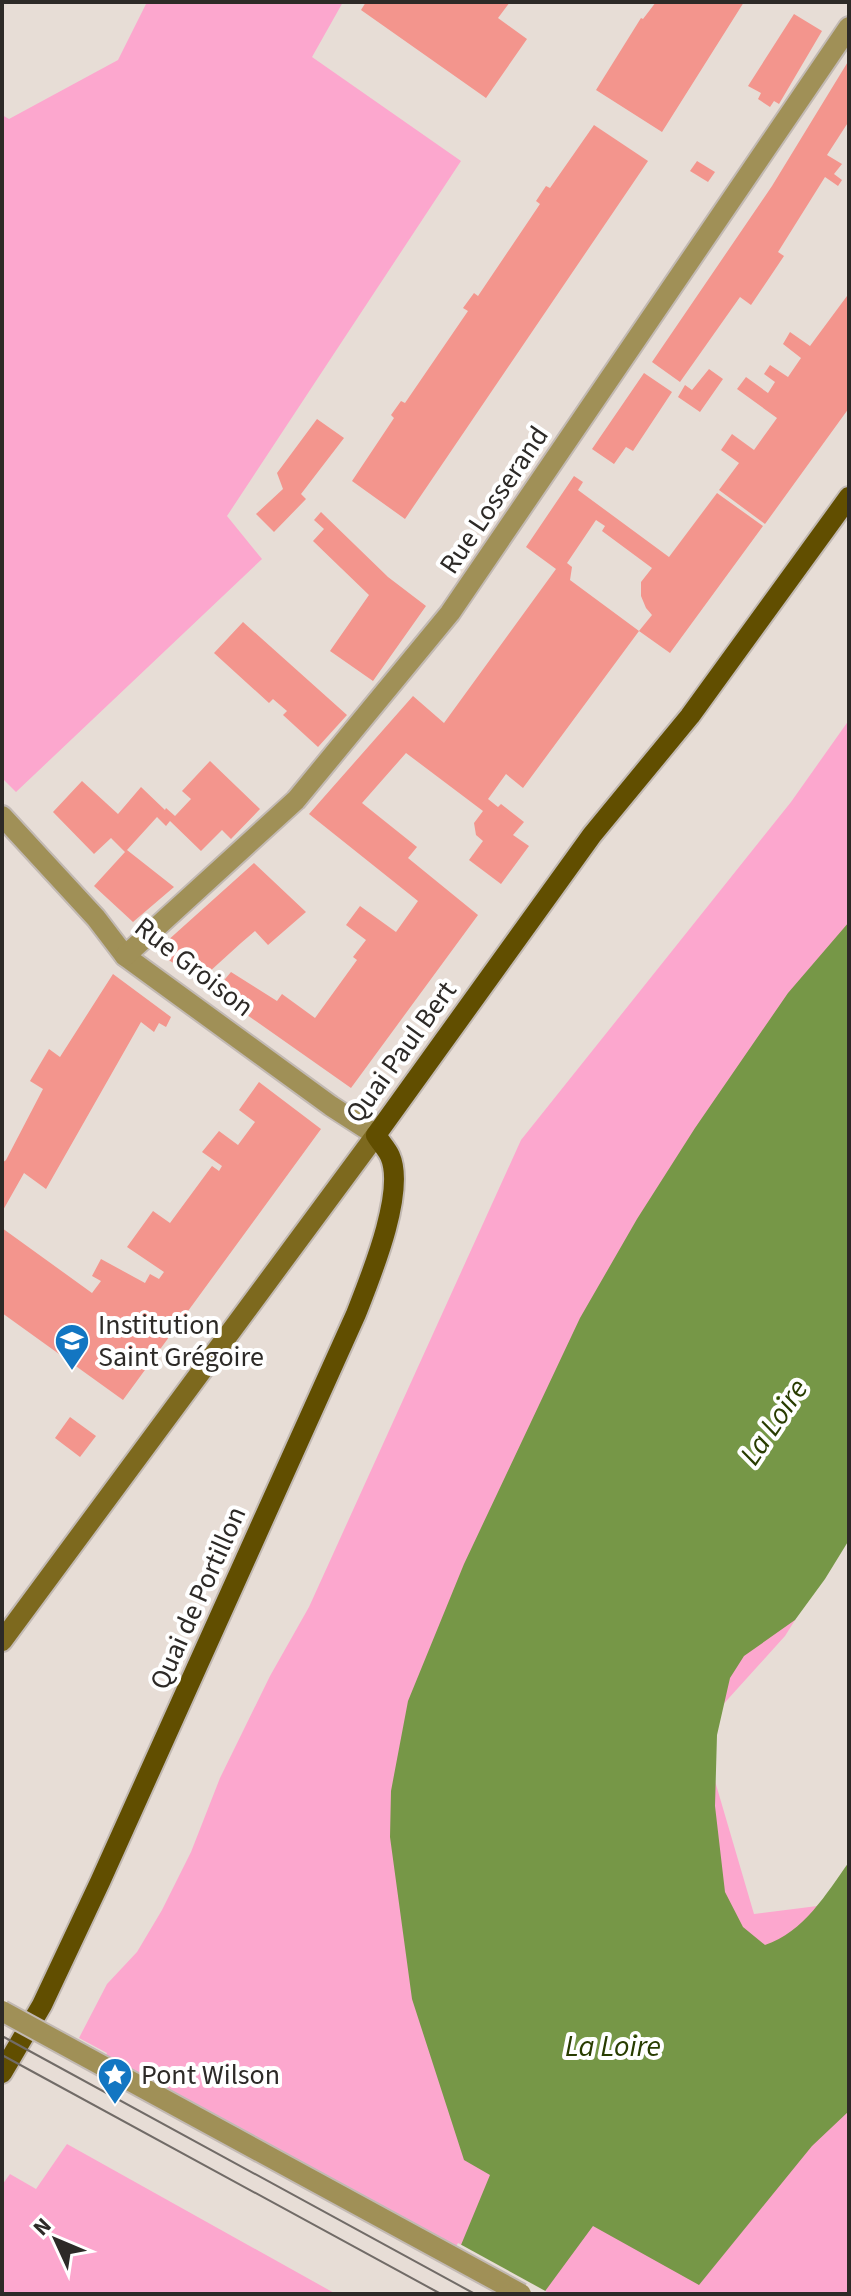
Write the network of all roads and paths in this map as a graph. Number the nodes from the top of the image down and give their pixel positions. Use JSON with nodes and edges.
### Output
{"nodes":[{"id":1,"x":848,"y":31,"type":"edge"},
{"id":2,"x":849,"y":497,"type":"edge"},
{"id":3,"x":2,"y":816,"type":"edge"},
{"id":4,"x":125,"y":956,"type":"junction"},
{"id":5,"x":376,"y":1135,"type":"junction"},
{"id":6,"x":2,"y":1641,"type":"edge"},
{"id":7,"x":2,"y":2011,"type":"edge"},
{"id":8,"x":2,"y":2073,"type":"edge"},
{"id":9,"x":521,"y":2294,"type":"edge"}],
"edges":[{"from":1,"to":4,"type":"street","name":"Rue Losserand"},
{"from":2,"to":5,"type":"main road","name":"Quai Paul Bert"},
{"from":3,"to":4,"type":"street","name":"Rue Groison"},
{"from":4,"to":5,"type":"street","name":"Rue Groison"},
{"from":5,"to":6,"type":"main road","name":"Quai Paul Bert"},
{"from":5,"to":8,"type":"main road","name":"Quai de Portillon"},
{"from":7,"to":9,"type":"street","bridge":true}]}
